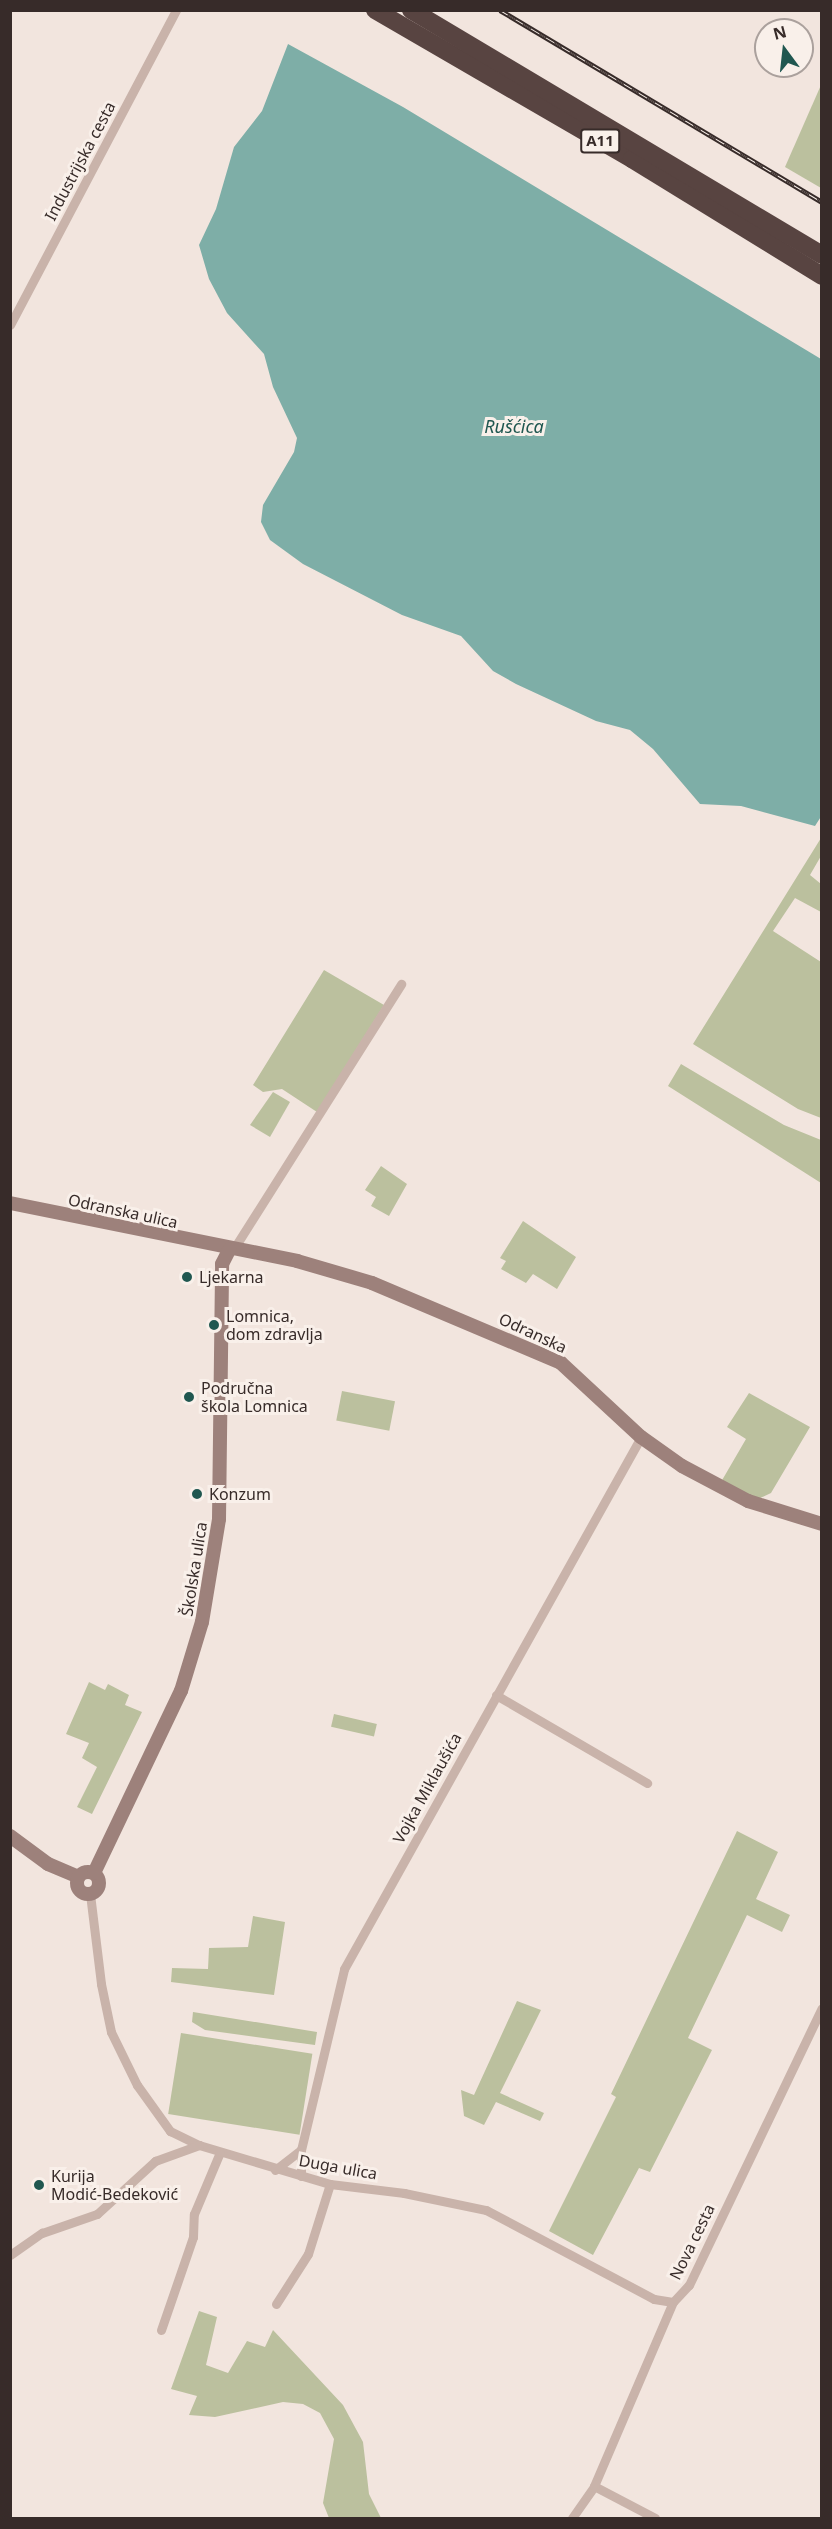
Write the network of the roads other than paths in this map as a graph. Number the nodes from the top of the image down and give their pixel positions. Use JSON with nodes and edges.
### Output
{"nodes":[{"id":1,"x":176,"y":10,"type":"edge"},
{"id":2,"x":375,"y":10,"type":"edge"},
{"id":3,"x":411,"y":10,"type":"edge"},
{"id":4,"x":822,"y":255,"type":"edge"},
{"id":5,"x":822,"y":276,"type":"edge"},
{"id":6,"x":10,"y":325,"type":"edge"},
{"id":7,"x":401,"y":984,"type":"dead end"},
{"id":8,"x":10,"y":1203,"type":"edge"},
{"id":9,"x":231,"y":1250,"type":"junction"},
{"id":10,"x":640,"y":1437,"type":"junction"},
{"id":11,"x":822,"y":1524,"type":"edge"},
{"id":12,"x":496,"y":1695,"type":"junction"},
{"id":13,"x":647,"y":1784,"type":"dead end"},
{"id":14,"x":10,"y":1836,"type":"edge"},
{"id":15,"x":94,"y":1873,"type":"junction"},
{"id":16,"x":78,"y":1877,"type":"junction"},
{"id":17,"x":90,"y":1894,"type":"junction"},
{"id":18,"x":822,"y":2008,"type":"edge"},
{"id":19,"x":199,"y":2145,"type":"junction"},
{"id":20,"x":301,"y":2150,"type":"junction"},
{"id":21,"x":220,"y":2152,"type":"junction"},
{"id":22,"x":276,"y":2170,"type":"junction"},
{"id":23,"x":301,"y":2176,"type":"junction"},
{"id":24,"x":330,"y":2184,"type":"junction"},
{"id":25,"x":10,"y":2255,"type":"edge"},
{"id":26,"x":673,"y":2302,"type":"junction"},
{"id":27,"x":276,"y":2304,"type":"dead end"},
{"id":28,"x":161,"y":2330,"type":"dead end"},
{"id":29,"x":594,"y":2486,"type":"junction"},
{"id":30,"x":572,"y":2518,"type":"edge"},
{"id":31,"x":655,"y":2518,"type":"edge"}],
"edges":[{"from":1,"to":6,"type":"street","name":"Industrijska cesta"},
{"from":2,"to":5,"type":"highway","number":"A11"},
{"from":3,"to":4,"type":"highway","number":"A11"},
{"from":7,"to":9,"type":"street"},
{"from":8,"to":9,"type":"street","name":"Odranska ulica"},
{"from":9,"to":10,"type":"street","name":"Odranska"},
{"from":9,"to":15,"type":"street","name":"Školska ulica"},
{"from":10,"to":11,"type":"street","name":"Odranska"},
{"from":10,"to":12,"type":"street","name":"Vojka Miklaušića"},
{"from":12,"to":13,"type":"street"},
{"from":12,"to":20,"type":"street","name":"Vojka Miklaušića"},
{"from":14,"to":16,"type":"street"},
{"from":15,"to":16,"type":"street"},
{"from":15,"to":17,"type":"street","name":"Školska ulica"},
{"from":16,"to":17,"type":"street","name":"Školska ulica"},
{"from":17,"to":19,"type":"street","name":"Školska ulica"},
{"from":18,"to":26,"type":"street","name":"Nova cesta"},
{"from":19,"to":21,"type":"street","name":"Duga ulica"},
{"from":19,"to":25,"type":"street"},
{"from":20,"to":22,"type":"street"},
{"from":20,"to":23,"type":"street","name":"Vojka Miklaušića"},
{"from":21,"to":22,"type":"street","name":"Duga ulica"},
{"from":21,"to":28,"type":"street"},
{"from":22,"to":23,"type":"street","name":"Duga ulica"},
{"from":23,"to":24,"type":"street","name":"Duga ulica"},
{"from":24,"to":26,"type":"street","name":"Duga ulica"},
{"from":24,"to":27,"type":"street"},
{"from":26,"to":29,"type":"street","name":"Nova cesta"},
{"from":29,"to":30,"type":"street","name":"Nova cesta"},
{"from":29,"to":31,"type":"street"}]}
